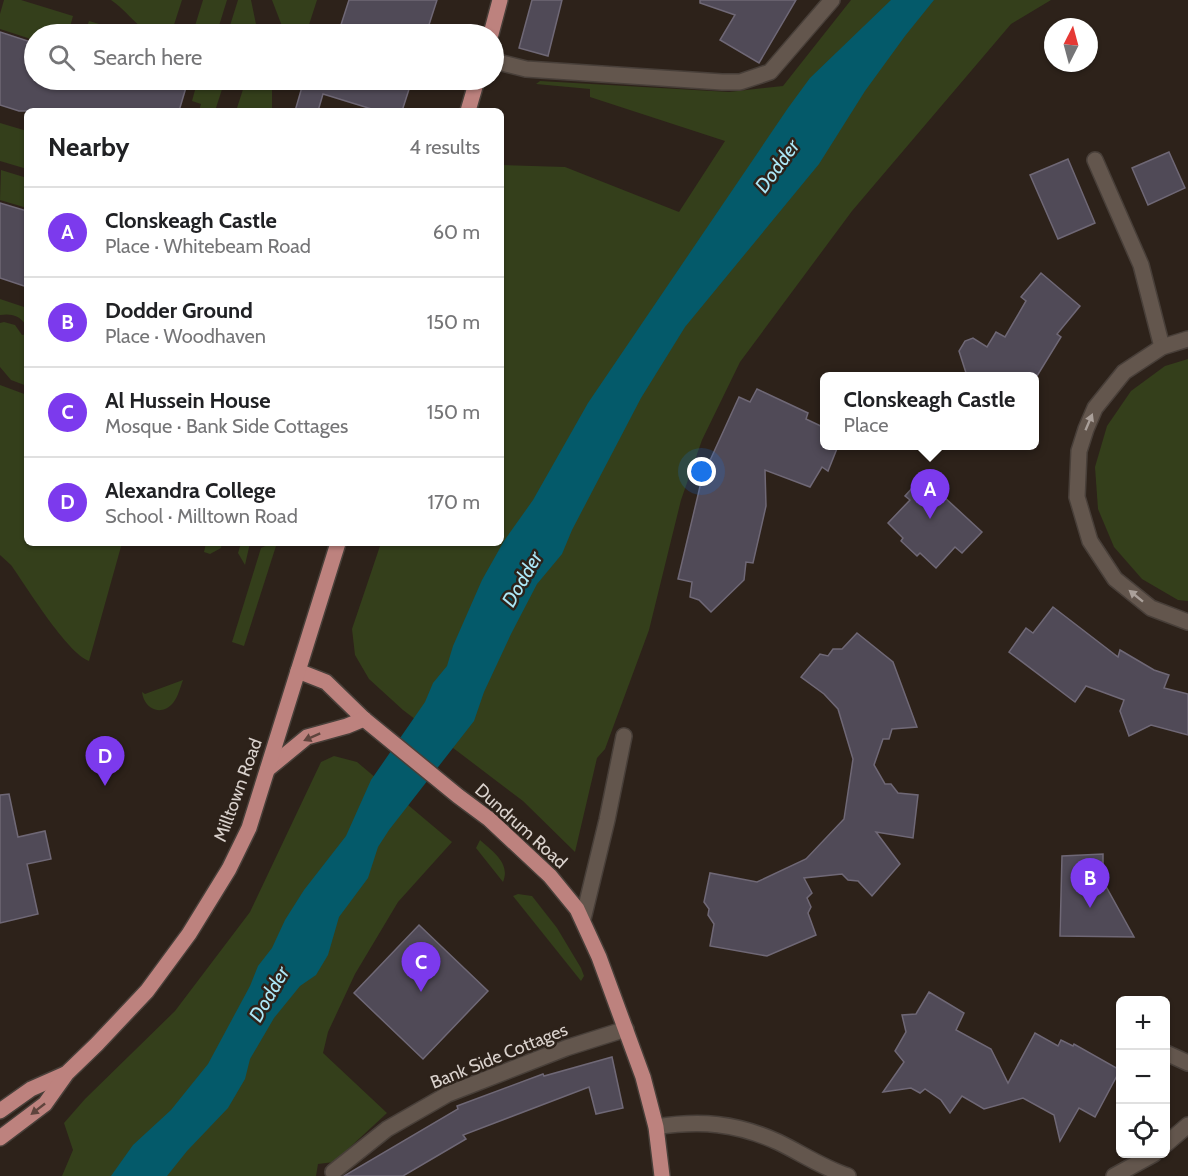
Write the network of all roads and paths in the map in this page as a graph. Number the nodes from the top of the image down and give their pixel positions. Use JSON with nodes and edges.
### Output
{"nodes":[{"id":1,"x":500,"y":0,"type":"edge"},
{"id":2,"x":832,"y":0,"type":"edge"},
{"id":3,"x":494,"y":24,"type":"edge"},
{"id":4,"x":504,"y":64,"type":"edge"},
{"id":5,"x":474,"y":90,"type":"edge"},
{"id":6,"x":469,"y":108,"type":"edge"},
{"id":7,"x":1095,"y":160,"type":"dead end"},
{"id":8,"x":1188,"y":339,"type":"edge"},
{"id":9,"x":1162,"y":347,"type":"junction"},
{"id":10,"x":337,"y":546,"type":"edge"},
{"id":11,"x":1188,"y":622,"type":"edge"},
{"id":12,"x":298,"y":671,"type":"junction"},
{"id":13,"x":364,"y":719,"type":"junction"},
{"id":14,"x":624,"y":736,"type":"dead end"},
{"id":15,"x":268,"y":769,"type":"junction"},
{"id":16,"x":583,"y":919,"type":"junction"},
{"id":17,"x":627,"y":1029,"type":"junction"},
{"id":18,"x":1170,"y":1055,"type":"edge"},
{"id":19,"x":1188,"y":1063,"type":"edge"},
{"id":20,"x":67,"y":1073,"type":"junction"},
{"id":21,"x":0,"y":1111,"type":"edge"},
{"id":22,"x":1188,"y":1125,"type":"edge"},
{"id":23,"x":656,"y":1127,"type":"junction"},
{"id":24,"x":0,"y":1138,"type":"edge"},
{"id":25,"x":1170,"y":1141,"type":"edge"},
{"id":26,"x":1147,"y":1158,"type":"edge"},
{"id":27,"x":333,"y":1172,"type":"dead end"},
{"id":28,"x":662,"y":1176,"type":"edge"},
{"id":29,"x":848,"y":1176,"type":"edge"},
{"id":30,"x":1114,"y":1176,"type":"edge"}],
"edges":[{"from":1,"to":3,"type":"main road"},
{"from":2,"to":4,"type":"street"},
{"from":5,"to":6,"type":"main road"},
{"from":7,"to":9,"type":"street"},
{"from":8,"to":9,"type":"street"},
{"from":11,"to":9,"type":"street","one_way":true},
{"from":10,"to":12,"type":"main road","name":"Milltown Road"},
{"from":12,"to":13,"type":"main road","name":"Dundrum Road"},
{"from":12,"to":15,"type":"main road","name":"Milltown Road"},
{"from":13,"to":15,"type":"main road","one_way":true},
{"from":13,"to":16,"type":"main road","name":"Dundrum Road"},
{"from":14,"to":16,"type":"street"},
{"from":15,"to":20,"type":"main road","name":"Milltown Road"},
{"from":16,"to":17,"type":"main road","name":"Dundrum Road"},
{"from":17,"to":23,"type":"main road","name":"Dundrum Road"},
{"from":17,"to":27,"type":"street","name":"Bank Side Cottages"},
{"from":18,"to":19,"type":"street"},
{"from":20,"to":21,"type":"main road","name":"Milltown Road"},
{"from":20,"to":24,"type":"main road","name":"Milltown Road","one_way":true},
{"from":22,"to":25,"type":"street"},
{"from":23,"to":28,"type":"main road","name":"Dundrum Road"},
{"from":23,"to":29,"type":"street"},
{"from":26,"to":30,"type":"street"}]}
